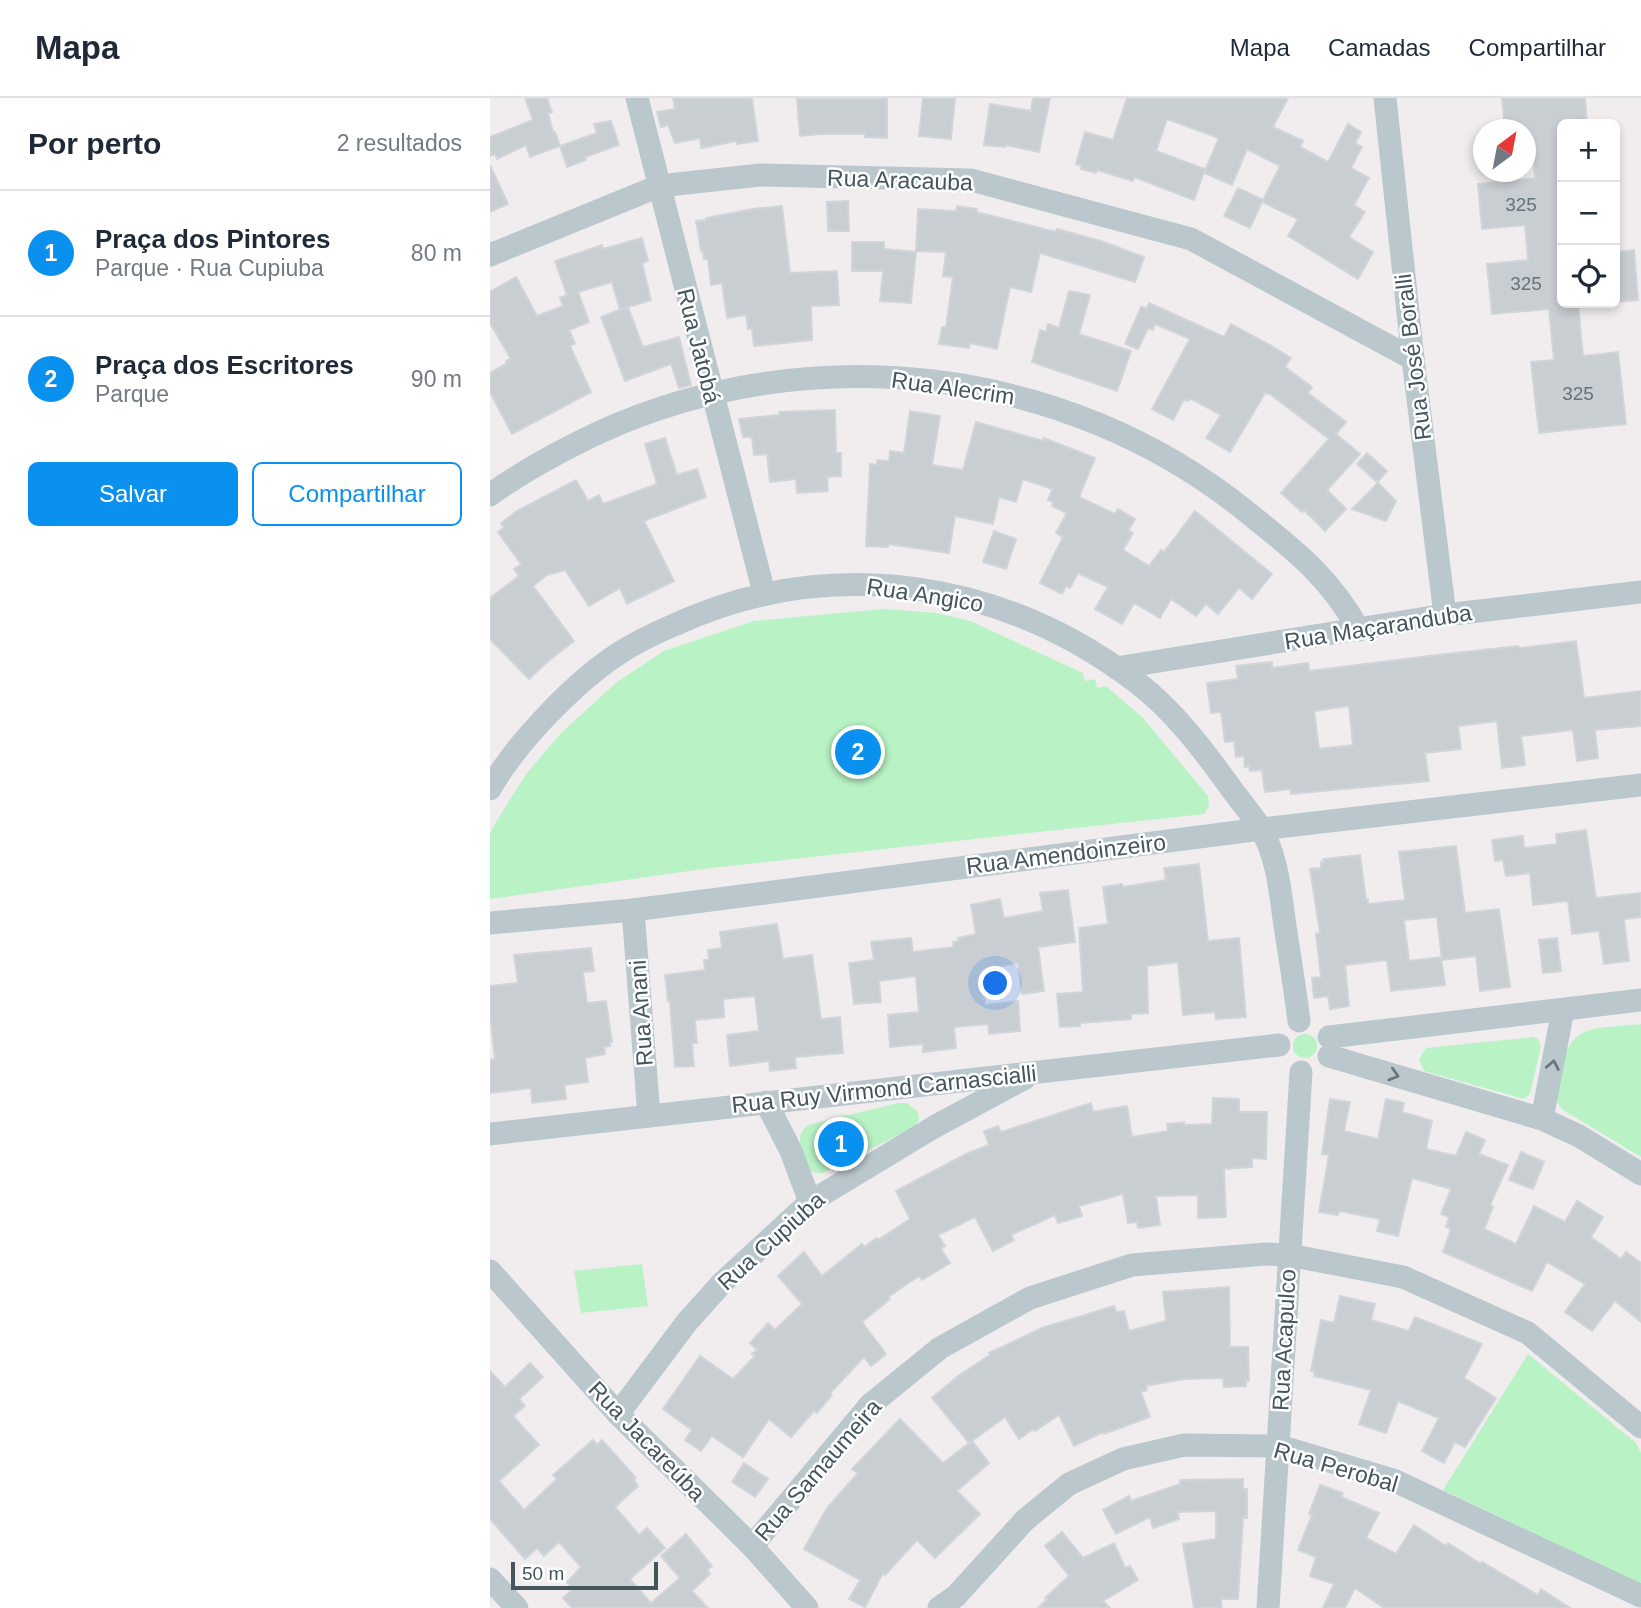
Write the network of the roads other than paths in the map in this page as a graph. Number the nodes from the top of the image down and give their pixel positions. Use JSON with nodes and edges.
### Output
{"nodes":[{"id":1,"x":637,"y":98,"type":"edge"},
{"id":2,"x":1382,"y":99,"type":"edge"},
{"id":3,"x":659,"y":186,"type":"junction"},
{"id":4,"x":490,"y":254,"type":"edge"},
{"id":5,"x":1413,"y":359,"type":"junction"},
{"id":6,"x":711,"y":393,"type":"junction"},
{"id":7,"x":490,"y":495,"type":"edge"},
{"id":8,"x":1641,"y":592,"type":"edge"},
{"id":9,"x":764,"y":593,"type":"junction"},
{"id":10,"x":1445,"y":615,"type":"junction"},
{"id":11,"x":1359,"y":630,"type":"junction"},
{"id":12,"x":1116,"y":668,"type":"junction"},
{"id":13,"x":1641,"y":785,"type":"edge"},
{"id":14,"x":490,"y":789,"type":"edge"},
{"id":15,"x":1261,"y":829,"type":"junction"},
{"id":16,"x":633,"y":910,"type":"junction"},
{"id":17,"x":490,"y":923,"type":"edge"},
{"id":18,"x":1641,"y":1000,"type":"edge"},
{"id":19,"x":1563,"y":1010,"type":"junction"},
{"id":20,"x":1299,"y":1021,"type":"junction"},
{"id":21,"x":1279,"y":1045,"type":"junction"},
{"id":22,"x":1329,"y":1046,"type":"junction"},
{"id":23,"x":1037,"y":1072,"type":"junction"},
{"id":24,"x":1301,"y":1072,"type":"junction"},
{"id":25,"x":766,"y":1102,"type":"junction"},
{"id":26,"x":649,"y":1116,"type":"junction"},
{"id":27,"x":1542,"y":1119,"type":"junction"},
{"id":28,"x":490,"y":1134,"type":"edge"},
{"id":29,"x":1641,"y":1174,"type":"edge"},
{"id":30,"x":810,"y":1202,"type":"junction"},
{"id":31,"x":1289,"y":1255,"type":"junction"},
{"id":32,"x":490,"y":1271,"type":"edge"},
{"id":33,"x":618,"y":1414,"type":"junction"},
{"id":34,"x":1641,"y":1427,"type":"edge"},
{"id":35,"x":1279,"y":1446,"type":"junction"},
{"id":36,"x":752,"y":1546,"type":"junction"},
{"id":37,"x":490,"y":1579,"type":"edge"},
{"id":38,"x":1641,"y":1596,"type":"edge"},
{"id":39,"x":517,"y":1608,"type":"edge"},
{"id":40,"x":807,"y":1608,"type":"edge"},
{"id":41,"x":939,"y":1608,"type":"edge"},
{"id":42,"x":1268,"y":1608,"type":"edge"}],
"edges":[{"from":1,"to":3,"type":"street","name":"Rua Jatobá"},
{"from":2,"to":5,"type":"street","name":"Rua José Boralli"},
{"from":3,"to":4,"type":"street","name":"Rua Aracauba"},
{"from":3,"to":5,"type":"street","name":"Rua Aracauba"},
{"from":3,"to":6,"type":"street","name":"Rua Jatobá"},
{"from":5,"to":10,"type":"street","name":"Rua José Boralli"},
{"from":6,"to":7,"type":"street","name":"Rua Alecrim"},
{"from":6,"to":9,"type":"street","name":"Rua Jatobá"},
{"from":6,"to":11,"type":"street","name":"Rua Alecrim"},
{"from":8,"to":10,"type":"street","name":"Rua Maçaranduba"},
{"from":9,"to":12,"type":"street","name":"Rua Angico"},
{"from":9,"to":14,"type":"street","name":"Rua Angico"},
{"from":10,"to":11,"type":"street","name":"Rua Maçaranduba"},
{"from":11,"to":12,"type":"street","name":"Rua Maçaranduba"},
{"from":12,"to":15,"type":"street","name":"Rua Angico"},
{"from":13,"to":15,"type":"street","name":"Rua Amendoinzeiro"},
{"from":15,"to":16,"type":"street","name":"Rua Amendoinzeiro"},
{"from":15,"to":20,"type":"street"},
{"from":16,"to":17,"type":"street","name":"Rua Amendoinzeiro"},
{"from":16,"to":26,"type":"street","name":"Rua Anani"},
{"from":18,"to":19,"type":"street"},
{"from":19,"to":22,"type":"street"},
{"from":27,"to":19,"type":"street","one_way":true},
{"from":20,"to":21,"type":"street"},
{"from":20,"to":22,"type":"street"},
{"from":21,"to":23,"type":"street","name":"Rua Ruy Virmond Carnascialli"},
{"from":21,"to":24,"type":"street"},
{"from":22,"to":24,"type":"street"},
{"from":22,"to":27,"type":"street","one_way":true},
{"from":23,"to":25,"type":"street","name":"Rua Ruy Virmond Carnascialli"},
{"from":23,"to":30,"type":"street","name":"Rua Cupiuba"},
{"from":24,"to":31,"type":"street","name":"Rua Acapulco"},
{"from":25,"to":26,"type":"street","name":"Rua Ruy Virmond Carnascialli"},
{"from":25,"to":30,"type":"street"},
{"from":26,"to":28,"type":"street","name":"Rua Ruy Virmond Carnascialli"},
{"from":27,"to":29,"type":"street"},
{"from":30,"to":33,"type":"street","name":"Rua Cupiuba"},
{"from":31,"to":34,"type":"street","name":"Rua Samaumeira"},
{"from":31,"to":35,"type":"street","name":"Rua Acapulco"},
{"from":31,"to":36,"type":"street","name":"Rua Samaumeira"},
{"from":32,"to":33,"type":"street","name":"Rua Jacareúba"},
{"from":33,"to":36,"type":"street","name":"Rua Jacareúba"},
{"from":35,"to":38,"type":"street","name":"Rua Perobal"},
{"from":35,"to":41,"type":"street","name":"Rua Perobal"},
{"from":35,"to":42,"type":"street","name":"Rua Acapulco"},
{"from":36,"to":40,"type":"street","name":"Rua Jacareúba"},
{"from":37,"to":39,"type":"street"}]}
